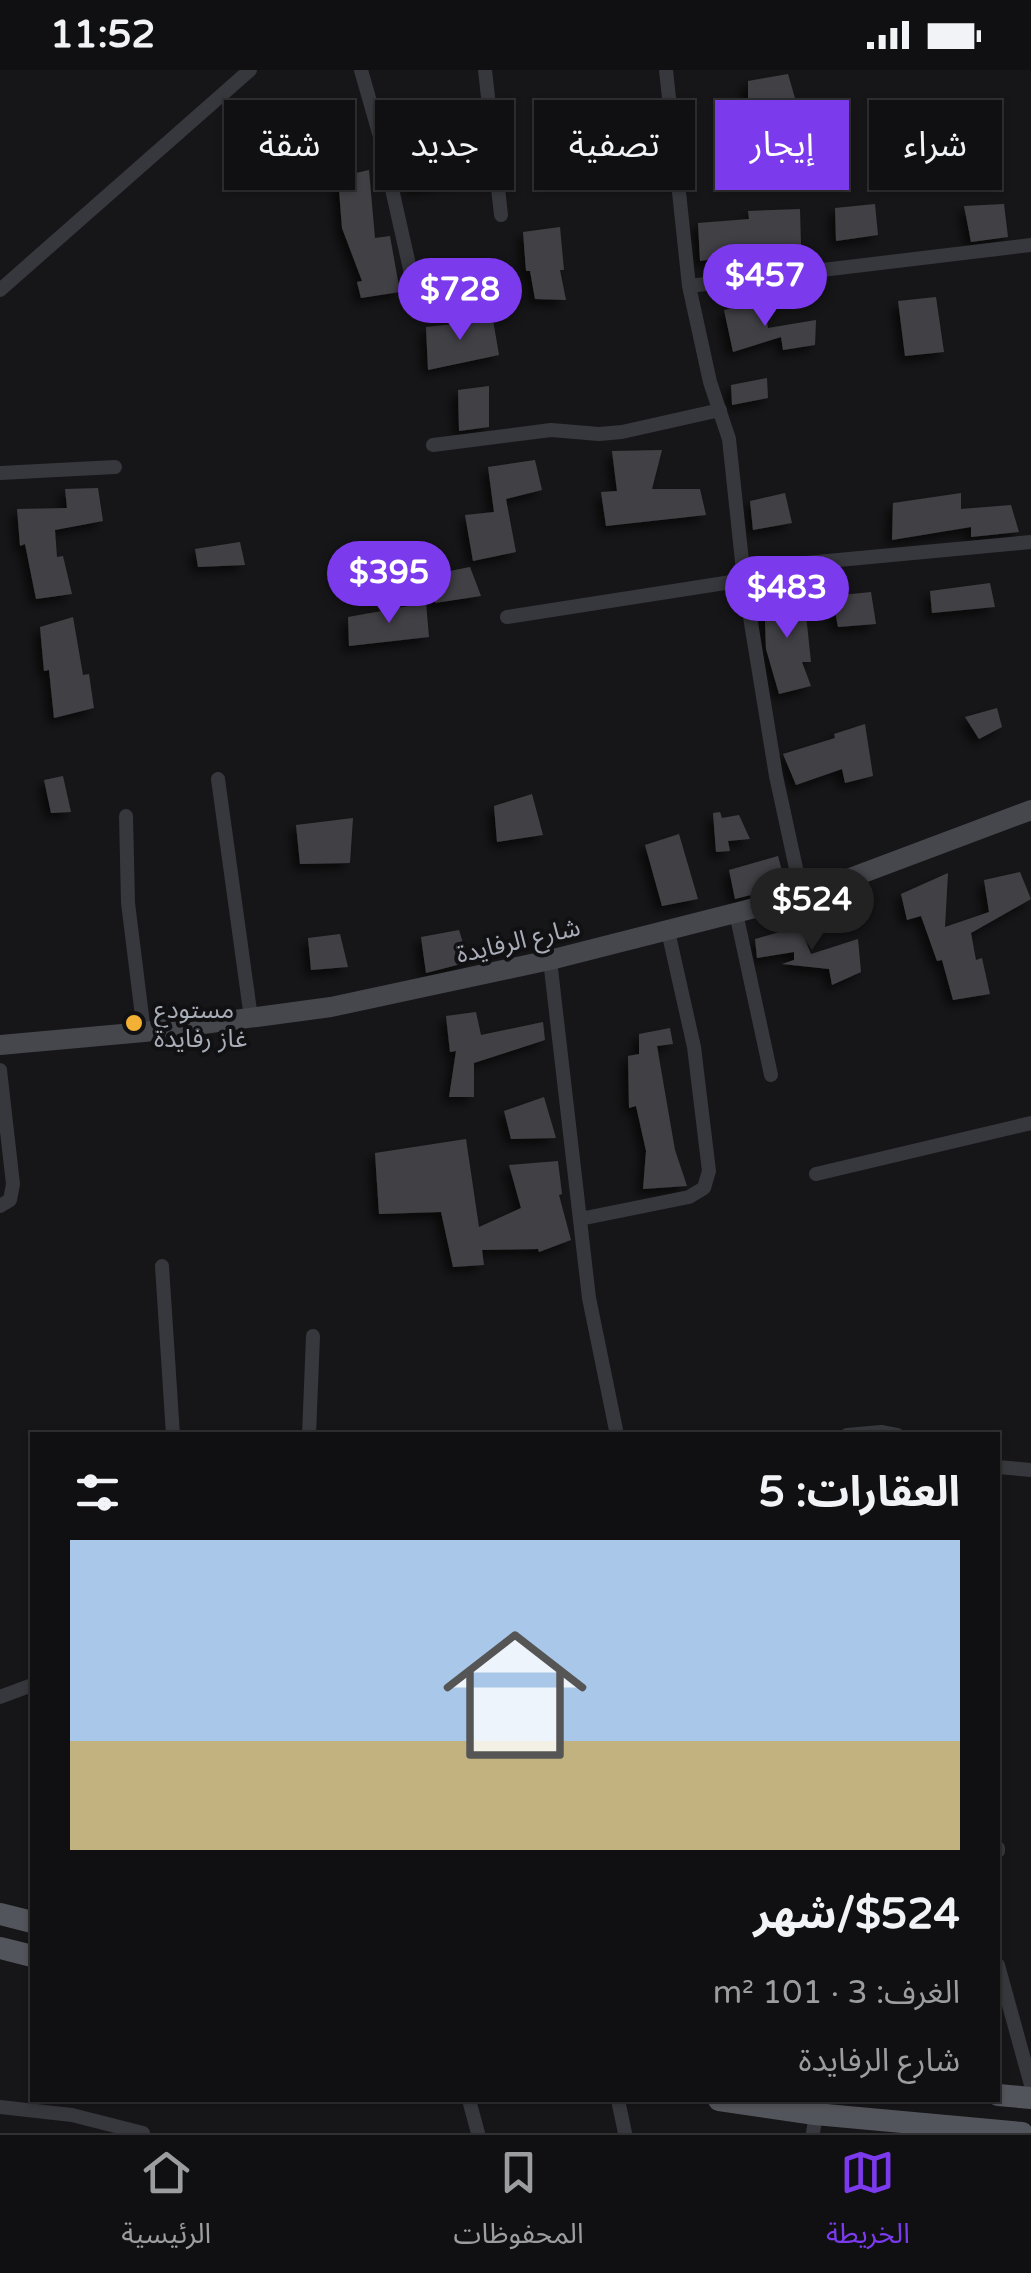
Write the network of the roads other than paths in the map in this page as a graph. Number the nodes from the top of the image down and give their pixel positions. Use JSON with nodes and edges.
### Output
{"nodes":[{"id":1,"x":250,"y":70,"type":"edge"},
{"id":2,"x":360,"y":70,"type":"edge"},
{"id":3,"x":484,"y":70,"type":"edge"},
{"id":4,"x":666,"y":70,"type":"edge"},
{"id":5,"x":501,"y":215,"type":"dead end"},
{"id":6,"x":1031,"y":244,"type":"edge"},
{"id":7,"x":689,"y":286,"type":"junction"},
{"id":8,"x":414,"y":287,"type":"dead end"},
{"id":9,"x":0,"y":290,"type":"edge"},
{"id":10,"x":720,"y":410,"type":"junction"},
{"id":11,"x":434,"y":445,"type":"dead end"},
{"id":12,"x":116,"y":467,"type":"dead end"},
{"id":13,"x":0,"y":473,"type":"edge"},
{"id":14,"x":1031,"y":542,"type":"edge"},
{"id":15,"x":743,"y":574,"type":"junction"},
{"id":16,"x":507,"y":617,"type":"dead end"},
{"id":17,"x":218,"y":778,"type":"dead end"},
{"id":18,"x":1031,"y":810,"type":"edge"},
{"id":19,"x":126,"y":816,"type":"dead end"},
{"id":20,"x":802,"y":896,"type":"junction"},
{"id":21,"x":736,"y":913,"type":"junction"},
{"id":22,"x":668,"y":931,"type":"junction"},
{"id":23,"x":550,"y":960,"type":"junction"},
{"id":24,"x":251,"y":1018,"type":"junction"},
{"id":25,"x":144,"y":1032,"type":"junction"},
{"id":26,"x":0,"y":1045,"type":"edge"},
{"id":27,"x":0,"y":1070,"type":"edge"},
{"id":28,"x":771,"y":1075,"type":"dead end"},
{"id":29,"x":1031,"y":1123,"type":"edge"},
{"id":30,"x":816,"y":1174,"type":"dead end"},
{"id":31,"x":0,"y":1206,"type":"edge"},
{"id":32,"x":580,"y":1219,"type":"junction"},
{"id":33,"x":162,"y":1266,"type":"dead end"},
{"id":34,"x":313,"y":1336,"type":"dead end"},
{"id":35,"x":173,"y":1432,"type":"edge"},
{"id":36,"x":309,"y":1432,"type":"edge"},
{"id":37,"x":616,"y":1432,"type":"edge"},
{"id":38,"x":1000,"y":1467,"type":"edge"},
{"id":39,"x":1031,"y":1470,"type":"edge"},
{"id":40,"x":30,"y":1685,"type":"edge"},
{"id":41,"x":0,"y":1697,"type":"edge"},
{"id":42,"x":0,"y":1914,"type":"edge"},
{"id":43,"x":30,"y":1922,"type":"edge"},
{"id":44,"x":0,"y":1948,"type":"edge"},
{"id":45,"x":30,"y":1956,"type":"edge"},
{"id":46,"x":1000,"y":1972,"type":"edge"},
{"id":47,"x":1031,"y":2085,"type":"edge"},
{"id":48,"x":1000,"y":2095,"type":"edge"},
{"id":49,"x":1031,"y":2098,"type":"edge"},
{"id":50,"x":470,"y":2102,"type":"edge"},
{"id":51,"x":618,"y":2102,"type":"edge"},
{"id":52,"x":730,"y":2102,"type":"edge"},
{"id":53,"x":0,"y":2107,"type":"edge"},
{"id":54,"x":815,"y":2116,"type":"edge"},
{"id":55,"x":143,"y":2133,"type":"edge"},
{"id":56,"x":478,"y":2133,"type":"edge"},
{"id":57,"x":625,"y":2133,"type":"edge"},
{"id":58,"x":1022,"y":2133,"type":"edge"}],
"edges":[{"from":1,"to":9,"type":"street"},
{"from":2,"to":8,"type":"street"},
{"from":3,"to":5,"type":"street"},
{"from":4,"to":7,"type":"street"},
{"from":6,"to":7,"type":"street"},
{"from":7,"to":10,"type":"street"},
{"from":10,"to":11,"type":"street"},
{"from":10,"to":15,"type":"street"},
{"from":12,"to":13,"type":"street"},
{"from":14,"to":15,"type":"street"},
{"from":15,"to":16,"type":"street"},
{"from":15,"to":20,"type":"street"},
{"from":17,"to":24,"type":"street"},
{"from":18,"to":20,"type":"street","name":"شارع الرفايدة"},
{"from":19,"to":25,"type":"street"},
{"from":20,"to":21,"type":"street","name":"شارع الرفايدة"},
{"from":21,"to":22,"type":"street","name":"شارع الرفايدة"},
{"from":21,"to":28,"type":"street"},
{"from":22,"to":23,"type":"street","name":"شارع الرفايدة"},
{"from":22,"to":32,"type":"street"},
{"from":23,"to":24,"type":"street","name":"شارع الرفايدة"},
{"from":23,"to":32,"type":"street"},
{"from":24,"to":25,"type":"street","name":"شارع الرفايدة"},
{"from":25,"to":26,"type":"street","name":"شارع الرفايدة"},
{"from":27,"to":31,"type":"street"},
{"from":29,"to":30,"type":"street"},
{"from":32,"to":37,"type":"street"},
{"from":33,"to":35,"type":"street"},
{"from":34,"to":36,"type":"street"},
{"from":38,"to":39,"type":"street"},
{"from":40,"to":41,"type":"street"},
{"from":42,"to":43,"type":"main road"},
{"from":44,"to":45,"type":"main road"},
{"from":46,"to":47,"type":"street"},
{"from":48,"to":49,"type":"main road"},
{"from":50,"to":56,"type":"street"},
{"from":51,"to":57,"type":"street"},
{"from":52,"to":54,"type":"main road"},
{"from":53,"to":55,"type":"street"},
{"from":54,"to":58,"type":"main road"}]}
